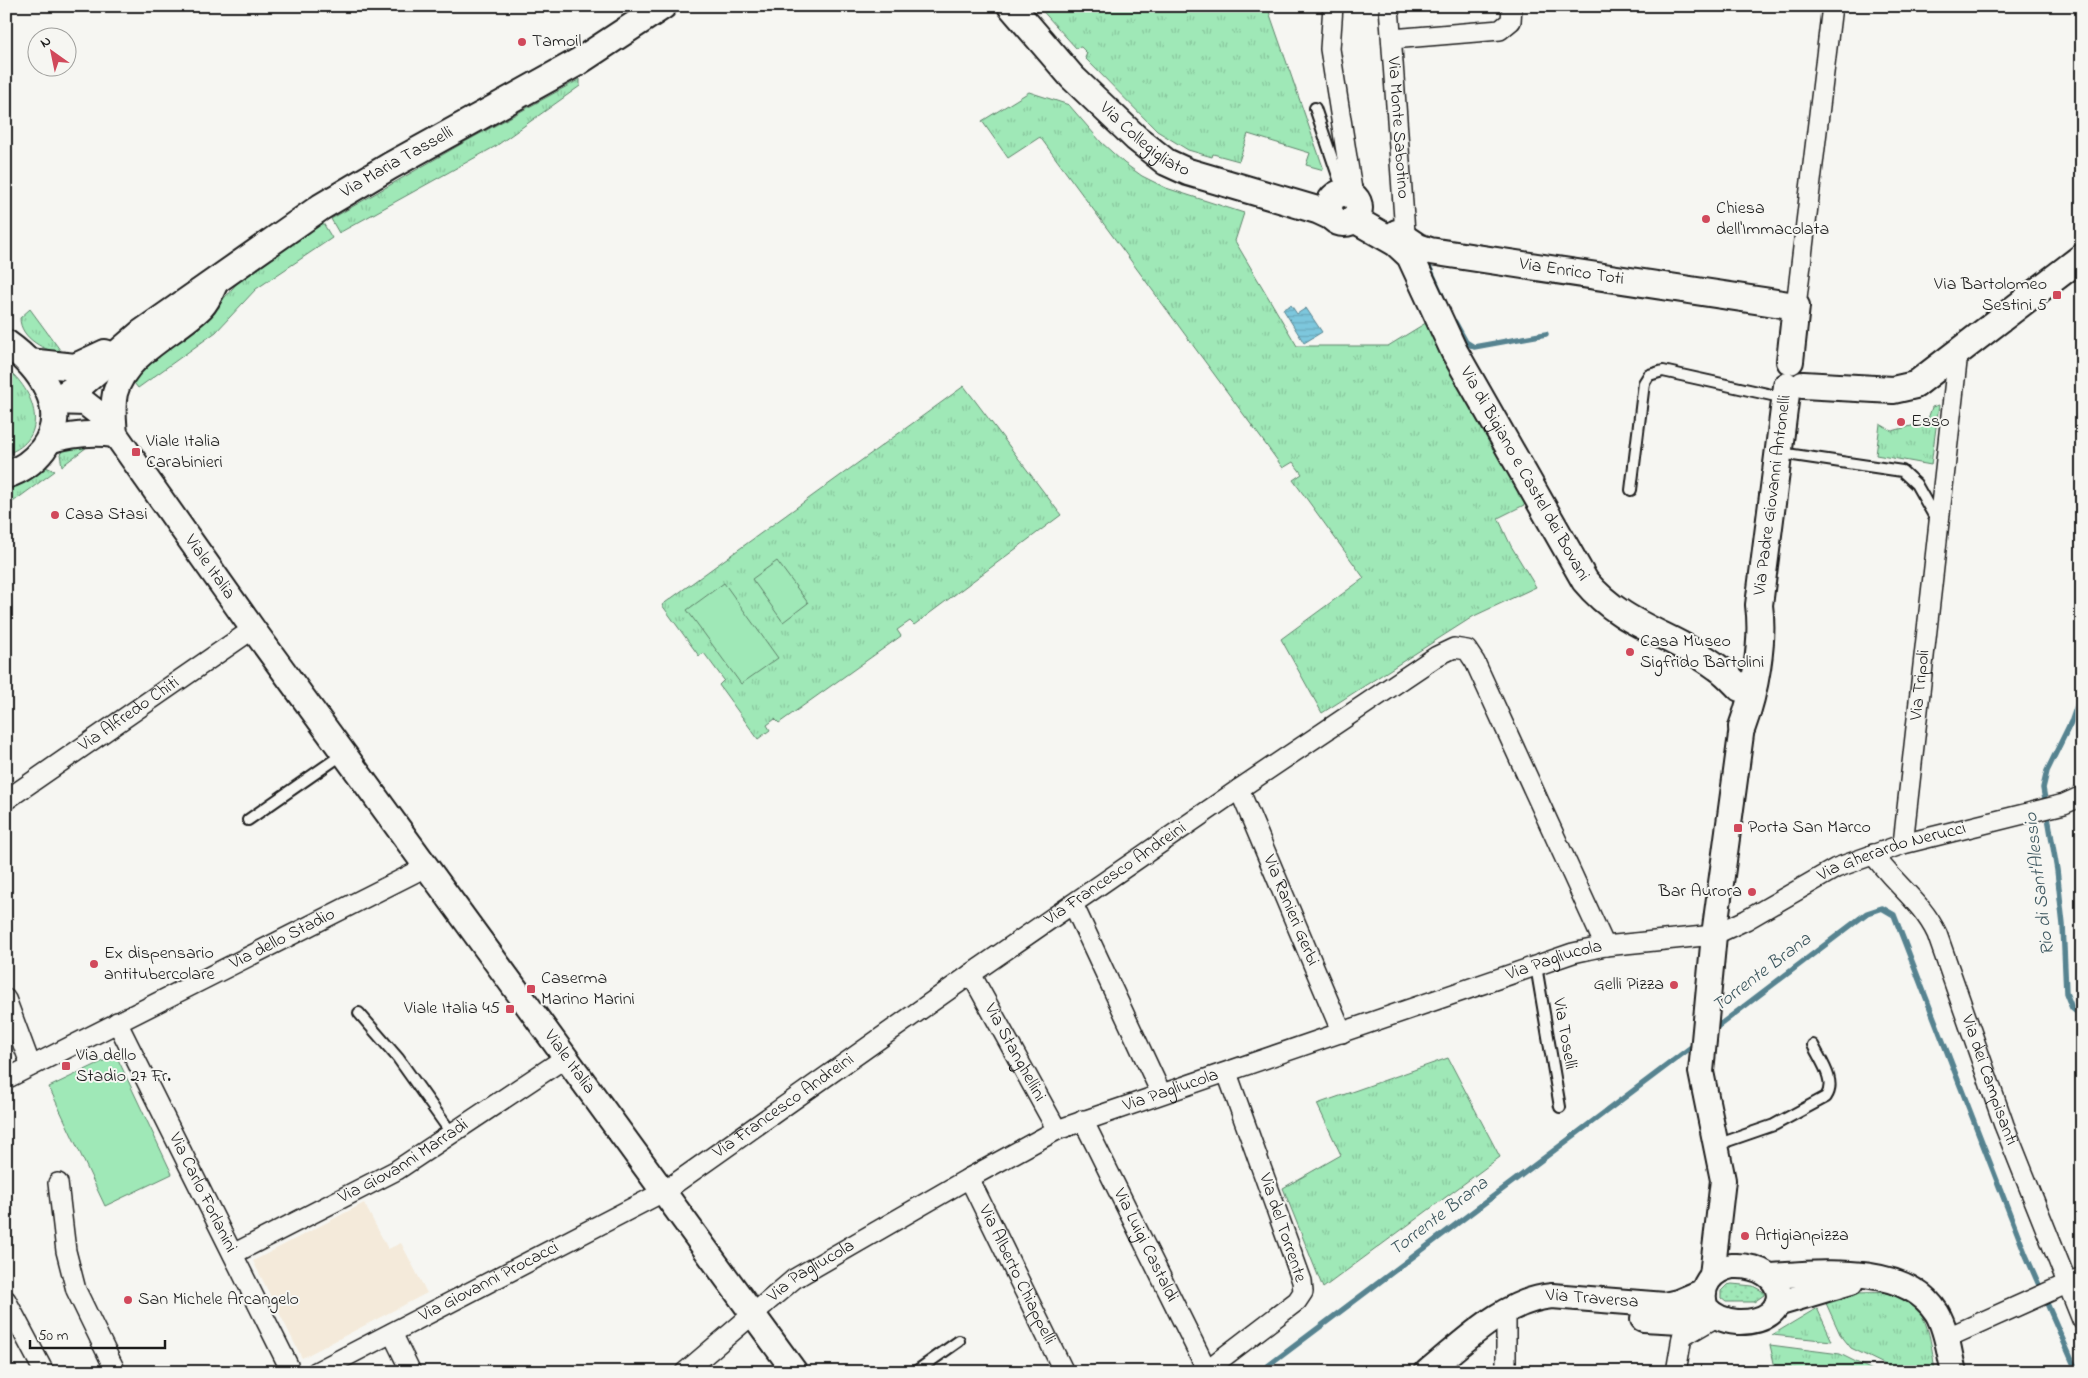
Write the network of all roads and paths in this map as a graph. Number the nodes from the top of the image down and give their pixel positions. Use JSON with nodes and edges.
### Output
{"nodes":[{"id":1,"x":663,"y":6,"type":"edge"},
{"id":2,"x":1012,"y":6,"type":"edge"},
{"id":3,"x":1333,"y":6,"type":"edge"},
{"id":4,"x":1389,"y":6,"type":"edge"},
{"id":5,"x":1512,"y":6,"type":"edge"},
{"id":6,"x":1832,"y":6,"type":"edge"},
{"id":7,"x":1392,"y":39,"type":"junction"},
{"id":8,"x":1316,"y":108,"type":"dead end"},
{"id":9,"x":1342,"y":204,"type":"junction"},
{"id":10,"x":1406,"y":245,"type":"junction"},
{"id":11,"x":2082,"y":257,"type":"edge"},
{"id":12,"x":217,"y":280,"type":"junction"},
{"id":13,"x":1796,"y":306,"type":"junction"},
{"id":14,"x":140,"y":334,"type":"junction"},
{"id":15,"x":6,"y":343,"type":"edge"},
{"id":16,"x":1948,"y":361,"type":"junction"},
{"id":17,"x":28,"y":362,"type":"junction"},
{"id":18,"x":1794,"y":379,"type":"junction"},
{"id":19,"x":53,"y":402,"type":"junction"},
{"id":20,"x":115,"y":435,"type":"junction"},
{"id":21,"x":49,"y":441,"type":"junction"},
{"id":22,"x":1779,"y":453,"type":"junction"},
{"id":23,"x":7,"y":475,"type":"edge"},
{"id":24,"x":1630,"y":490,"type":"dead end"},
{"id":25,"x":1939,"y":526,"type":"junction"},
{"id":26,"x":1759,"y":605,"type":"junction"},
{"id":27,"x":253,"y":629,"type":"junction"},
{"id":28,"x":1740,"y":688,"type":"junction"},
{"id":29,"x":1742,"y":727,"type":"junction"},
{"id":30,"x":344,"y":754,"type":"junction"},
{"id":31,"x":1239,"y":789,"type":"junction"},
{"id":32,"x":2082,"y":796,"type":"edge"},
{"id":33,"x":6,"y":800,"type":"edge"},
{"id":34,"x":248,"y":820,"type":"dead end"},
{"id":35,"x":1903,"y":844,"type":"junction"},
{"id":36,"x":1873,"y":854,"type":"junction"},
{"id":37,"x":426,"y":867,"type":"junction"},
{"id":38,"x":1073,"y":904,"type":"junction"},
{"id":39,"x":1714,"y":935,"type":"junction"},
{"id":40,"x":1605,"y":946,"type":"junction"},
{"id":41,"x":1536,"y":966,"type":"junction"},
{"id":42,"x":971,"y":974,"type":"junction"},
{"id":43,"x":6,"y":999,"type":"edge"},
{"id":44,"x":359,"y":1013,"type":"dead end"},
{"id":45,"x":116,"y":1022,"type":"junction"},
{"id":46,"x":1342,"y":1033,"type":"junction"},
{"id":47,"x":1813,"y":1045,"type":"dead end"},
{"id":48,"x":565,"y":1058,"type":"junction"},
{"id":49,"x":31,"y":1066,"type":"junction"},
{"id":50,"x":1227,"y":1073,"type":"junction"},
{"id":51,"x":6,"y":1079,"type":"edge"},
{"id":52,"x":1161,"y":1093,"type":"junction"},
{"id":53,"x":1560,"y":1107,"type":"dead end"},
{"id":54,"x":1083,"y":1120,"type":"junction"},
{"id":55,"x":1057,"y":1130,"type":"junction"},
{"id":56,"x":452,"y":1134,"type":"junction"},
{"id":57,"x":1716,"y":1146,"type":"junction"},
{"id":58,"x":969,"y":1178,"type":"junction"},
{"id":59,"x":58,"y":1183,"type":"dead end"},
{"id":60,"x":663,"y":1192,"type":"junction"},
{"id":61,"x":233,"y":1254,"type":"junction"},
{"id":62,"x":1770,"y":1276,"type":"junction"},
{"id":63,"x":1873,"y":1278,"type":"junction"},
{"id":64,"x":2069,"y":1284,"type":"edge"},
{"id":65,"x":1715,"y":1292,"type":"junction"},
{"id":66,"x":6,"y":1300,"type":"edge"},
{"id":67,"x":1777,"y":1304,"type":"junction"},
{"id":68,"x":752,"y":1314,"type":"junction"},
{"id":69,"x":1506,"y":1314,"type":"junction"},
{"id":70,"x":2082,"y":1320,"type":"edge"},
{"id":71,"x":392,"y":1334,"type":"junction"},
{"id":72,"x":1954,"y":1335,"type":"junction"},
{"id":73,"x":959,"y":1341,"type":"dead end"},
{"id":74,"x":288,"y":1365,"type":"dead end"},
{"id":75,"x":1436,"y":1368,"type":"edge"},
{"id":76,"x":1205,"y":1371,"type":"edge"},
{"id":77,"x":44,"y":1372,"type":"edge"},
{"id":78,"x":116,"y":1372,"type":"edge"},
{"id":79,"x":316,"y":1372,"type":"edge"},
{"id":80,"x":411,"y":1372,"type":"edge"},
{"id":81,"x":685,"y":1372,"type":"edge"},
{"id":82,"x":794,"y":1372,"type":"edge"},
{"id":83,"x":915,"y":1372,"type":"edge"},
{"id":84,"x":1064,"y":1372,"type":"edge"},
{"id":85,"x":1506,"y":1372,"type":"edge"},
{"id":86,"x":1676,"y":1372,"type":"edge"},
{"id":87,"x":1954,"y":1372,"type":"edge"}],
"edges":[{"from":1,"to":12,"type":"main road","name":"Via Maria Tasselli"},
{"from":2,"to":9,"type":"main road","name":"Via Collegigliato"},
{"from":3,"to":9,"type":"street"},
{"from":4,"to":7,"type":"street","name":"Via Monte Sabotino"},
{"from":5,"to":7,"type":"street"},
{"from":6,"to":13,"type":"street","name":"Via Padre Giovanni Antonelli"},
{"from":7,"to":10,"type":"street","name":"Via Monte Sabotino"},
{"from":8,"to":9,"type":"lane"},
{"from":9,"to":10,"type":"main road","name":"Via di Bigiano e Castel dei Bovani"},
{"from":10,"to":13,"type":"main road","name":"Via Enrico Toti"},
{"from":10,"to":28,"type":"main road","name":"Via di Bigiano e Castel dei Bovani"},
{"from":11,"to":16,"type":"main road"},
{"from":12,"to":14,"type":"main road","name":"Via Maria Tasselli"},
{"from":12,"to":20,"type":"street"},
{"from":13,"to":18,"type":"main road","name":"Via Padre Giovanni Antonelli"},
{"from":14,"to":17,"type":"main road","name":"Via Maria Tasselli"},
{"from":14,"to":19,"type":"main road","name":"Via Maria Tasselli"},
{"from":15,"to":17,"type":"main road"},
{"from":16,"to":18,"type":"main road"},
{"from":16,"to":25,"type":"street","name":"Via Tripoli"},
{"from":17,"to":19,"type":"main road"},
{"from":18,"to":22,"type":"main road","name":"Via Padre Giovanni Antonelli"},
{"from":18,"to":24,"type":"lane"},
{"from":19,"to":20,"type":"street","name":"Viale Italia"},
{"from":19,"to":21,"type":"main road"},
{"from":20,"to":21,"type":"street"},
{"from":20,"to":27,"type":"street","name":"Viale Italia"},
{"from":21,"to":23,"type":"main road"},
{"from":22,"to":25,"type":"lane"},
{"from":22,"to":26,"type":"main road","name":"Via Padre Giovanni Antonelli"},
{"from":25,"to":35,"type":"street","name":"Via Tripoli"},
{"from":26,"to":28,"type":"main road"},
{"from":26,"to":29,"type":"main road"},
{"from":27,"to":30,"type":"street","name":"Viale Italia"},
{"from":27,"to":33,"type":"street","name":"Via Alfredo Chiti"},
{"from":28,"to":29,"type":"main road"},
{"from":29,"to":39,"type":"street"},
{"from":30,"to":34,"type":"lane"},
{"from":30,"to":37,"type":"street","name":"Viale Italia"},
{"from":31,"to":38,"type":"street","name":"Via Francesco Andreini"},
{"from":31,"to":40,"type":"street","name":"Via Francesco Andreini"},
{"from":31,"to":46,"type":"street","name":"Via Ranieri Gerbi"},
{"from":32,"to":35,"type":"street","name":"Via Gherardo Nerucci"},
{"from":35,"to":36,"type":"street","name":"Via Gherardo Nerucci"},
{"from":36,"to":39,"type":"street","name":"Via Gherardo Nerucci"},
{"from":36,"to":64,"type":"street","name":"Via dei Campisanti"},
{"from":37,"to":45,"type":"street","name":"Via dello Stadio"},
{"from":37,"to":48,"type":"street","name":"Viale Italia"},
{"from":38,"to":42,"type":"street","name":"Via Francesco Andreini"},
{"from":38,"to":52,"type":"street"},
{"from":39,"to":40,"type":"street","name":"Via Pagliucola"},
{"from":39,"to":57,"type":"street"},
{"from":40,"to":41,"type":"street","name":"Via Pagliucola"},
{"from":41,"to":46,"type":"street","name":"Via Pagliucola"},
{"from":41,"to":53,"type":"lane","name":"Via Toselli"},
{"from":42,"to":55,"type":"street","name":"Via Stanghellini"},
{"from":42,"to":60,"type":"street","name":"Via Francesco Andreini"},
{"from":43,"to":49,"type":"street"},
{"from":44,"to":56,"type":"lane"},
{"from":45,"to":49,"type":"street","name":"Via dello Stadio"},
{"from":45,"to":61,"type":"street","name":"Via Carlo Forlanini"},
{"from":46,"to":50,"type":"street","name":"Via Pagliucola"},
{"from":47,"to":57,"type":"lane"},
{"from":48,"to":56,"type":"street","name":"Via Giovanni Marradi"},
{"from":48,"to":60,"type":"street","name":"Viale Italia"},
{"from":49,"to":51,"type":"street","name":"Via dello Stadio"},
{"from":50,"to":52,"type":"street","name":"Via Pagliucola"},
{"from":50,"to":76,"type":"street","name":"Via del Torrente"},
{"from":52,"to":54,"type":"street","name":"Via Pagliucola"},
{"from":54,"to":55,"type":"street","name":"Via Pagliucola"},
{"from":54,"to":76,"type":"street","name":"Via Luigi Castaldi"},
{"from":55,"to":58,"type":"street","name":"Via Pagliucola"},
{"from":56,"to":61,"type":"street","name":"Via Giovanni Marradi"},
{"from":57,"to":65,"type":"street"},
{"from":58,"to":68,"type":"street","name":"Via Pagliucola"},
{"from":58,"to":84,"type":"street","name":"Via Alberto Chiappelli"},
{"from":59,"to":78,"type":"street"},
{"from":60,"to":68,"type":"street","name":"Viale Italia"},
{"from":60,"to":71,"type":"street","name":"Via Giovanni Procacci"},
{"from":61,"to":74,"type":"street","name":"Via Carlo Forlanini"},
{"from":62,"to":63,"type":"street"},
{"from":62,"to":65,"type":"street"},
{"from":62,"to":67,"type":"street"},
{"from":63,"to":67,"type":"street"},
{"from":63,"to":72,"type":"street"},
{"from":64,"to":70,"type":"street","name":"Via dei Campisanti"},
{"from":64,"to":72,"type":"street"},
{"from":65,"to":67,"type":"street"},
{"from":65,"to":69,"type":"street","name":"Via Traversa"},
{"from":65,"to":86,"type":"street"},
{"from":66,"to":77,"type":"street"},
{"from":68,"to":81,"type":"street","name":"Via Pagliucola"},
{"from":68,"to":82,"type":"street","name":"Viale Italia"},
{"from":69,"to":75,"type":"street","name":"Via Traversa"},
{"from":69,"to":85,"type":"street"},
{"from":71,"to":79,"type":"street","name":"Via Giovanni Procacci"},
{"from":71,"to":80,"type":"street"},
{"from":72,"to":87,"type":"street"},
{"from":73,"to":83,"type":"lane"}]}
